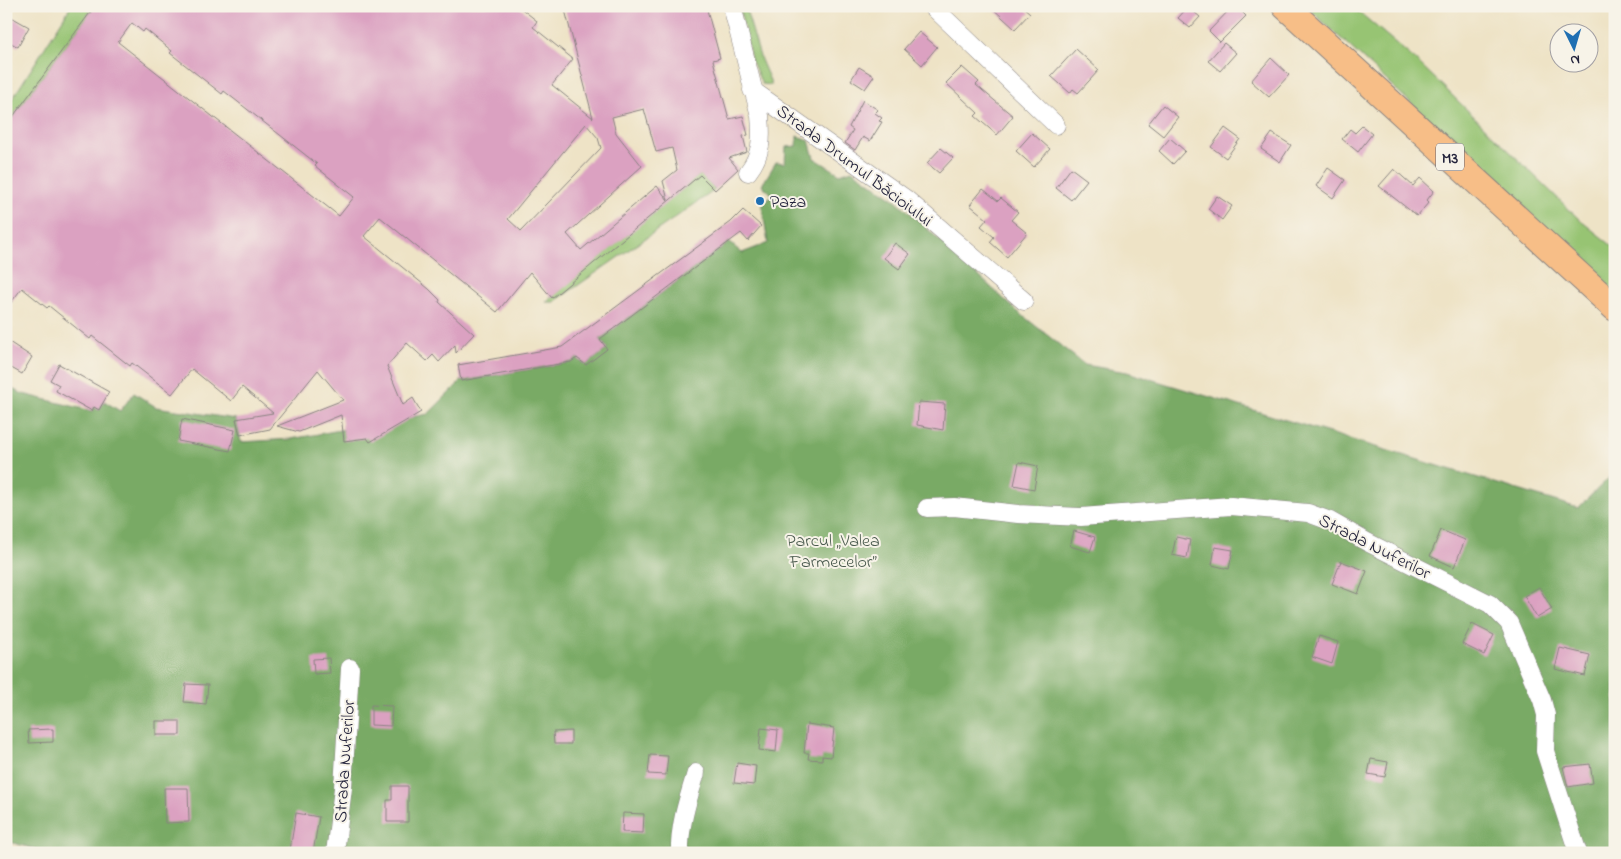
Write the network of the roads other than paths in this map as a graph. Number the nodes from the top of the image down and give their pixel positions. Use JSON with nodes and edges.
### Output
{"nodes":[{"id":1,"x":732,"y":6,"type":"edge"},
{"id":2,"x":932,"y":6,"type":"edge"},
{"id":3,"x":1285,"y":6,"type":"edge"},
{"id":4,"x":752,"y":90,"type":"junction"},
{"id":5,"x":1056,"y":125,"type":"dead end"},
{"id":6,"x":748,"y":172,"type":"dead end"},
{"id":7,"x":1024,"y":301,"type":"dead end"},
{"id":8,"x":1615,"y":308,"type":"edge"},
{"id":9,"x":927,"y":508,"type":"dead end"},
{"id":10,"x":350,"y":668,"type":"dead end"},
{"id":11,"x":696,"y":773,"type":"dead end"},
{"id":12,"x":335,"y":853,"type":"edge"},
{"id":13,"x":680,"y":853,"type":"edge"},
{"id":14,"x":1578,"y":853,"type":"edge"}],
"edges":[{"from":1,"to":4,"type":"street","name":"Strada Drumul Băcioiului"},
{"from":2,"to":5,"type":"street"},
{"from":3,"to":8,"type":"highway","number":"M3"},
{"from":4,"to":6,"type":"street","name":"Strada Drumul Băcioiului"},
{"from":4,"to":7,"type":"street","name":"Strada Drumul Băcioiului"},
{"from":9,"to":14,"type":"street","name":"Strada Nuferilor"},
{"from":10,"to":12,"type":"street","name":"Strada Nuferilor"},
{"from":11,"to":13,"type":"street"}]}
